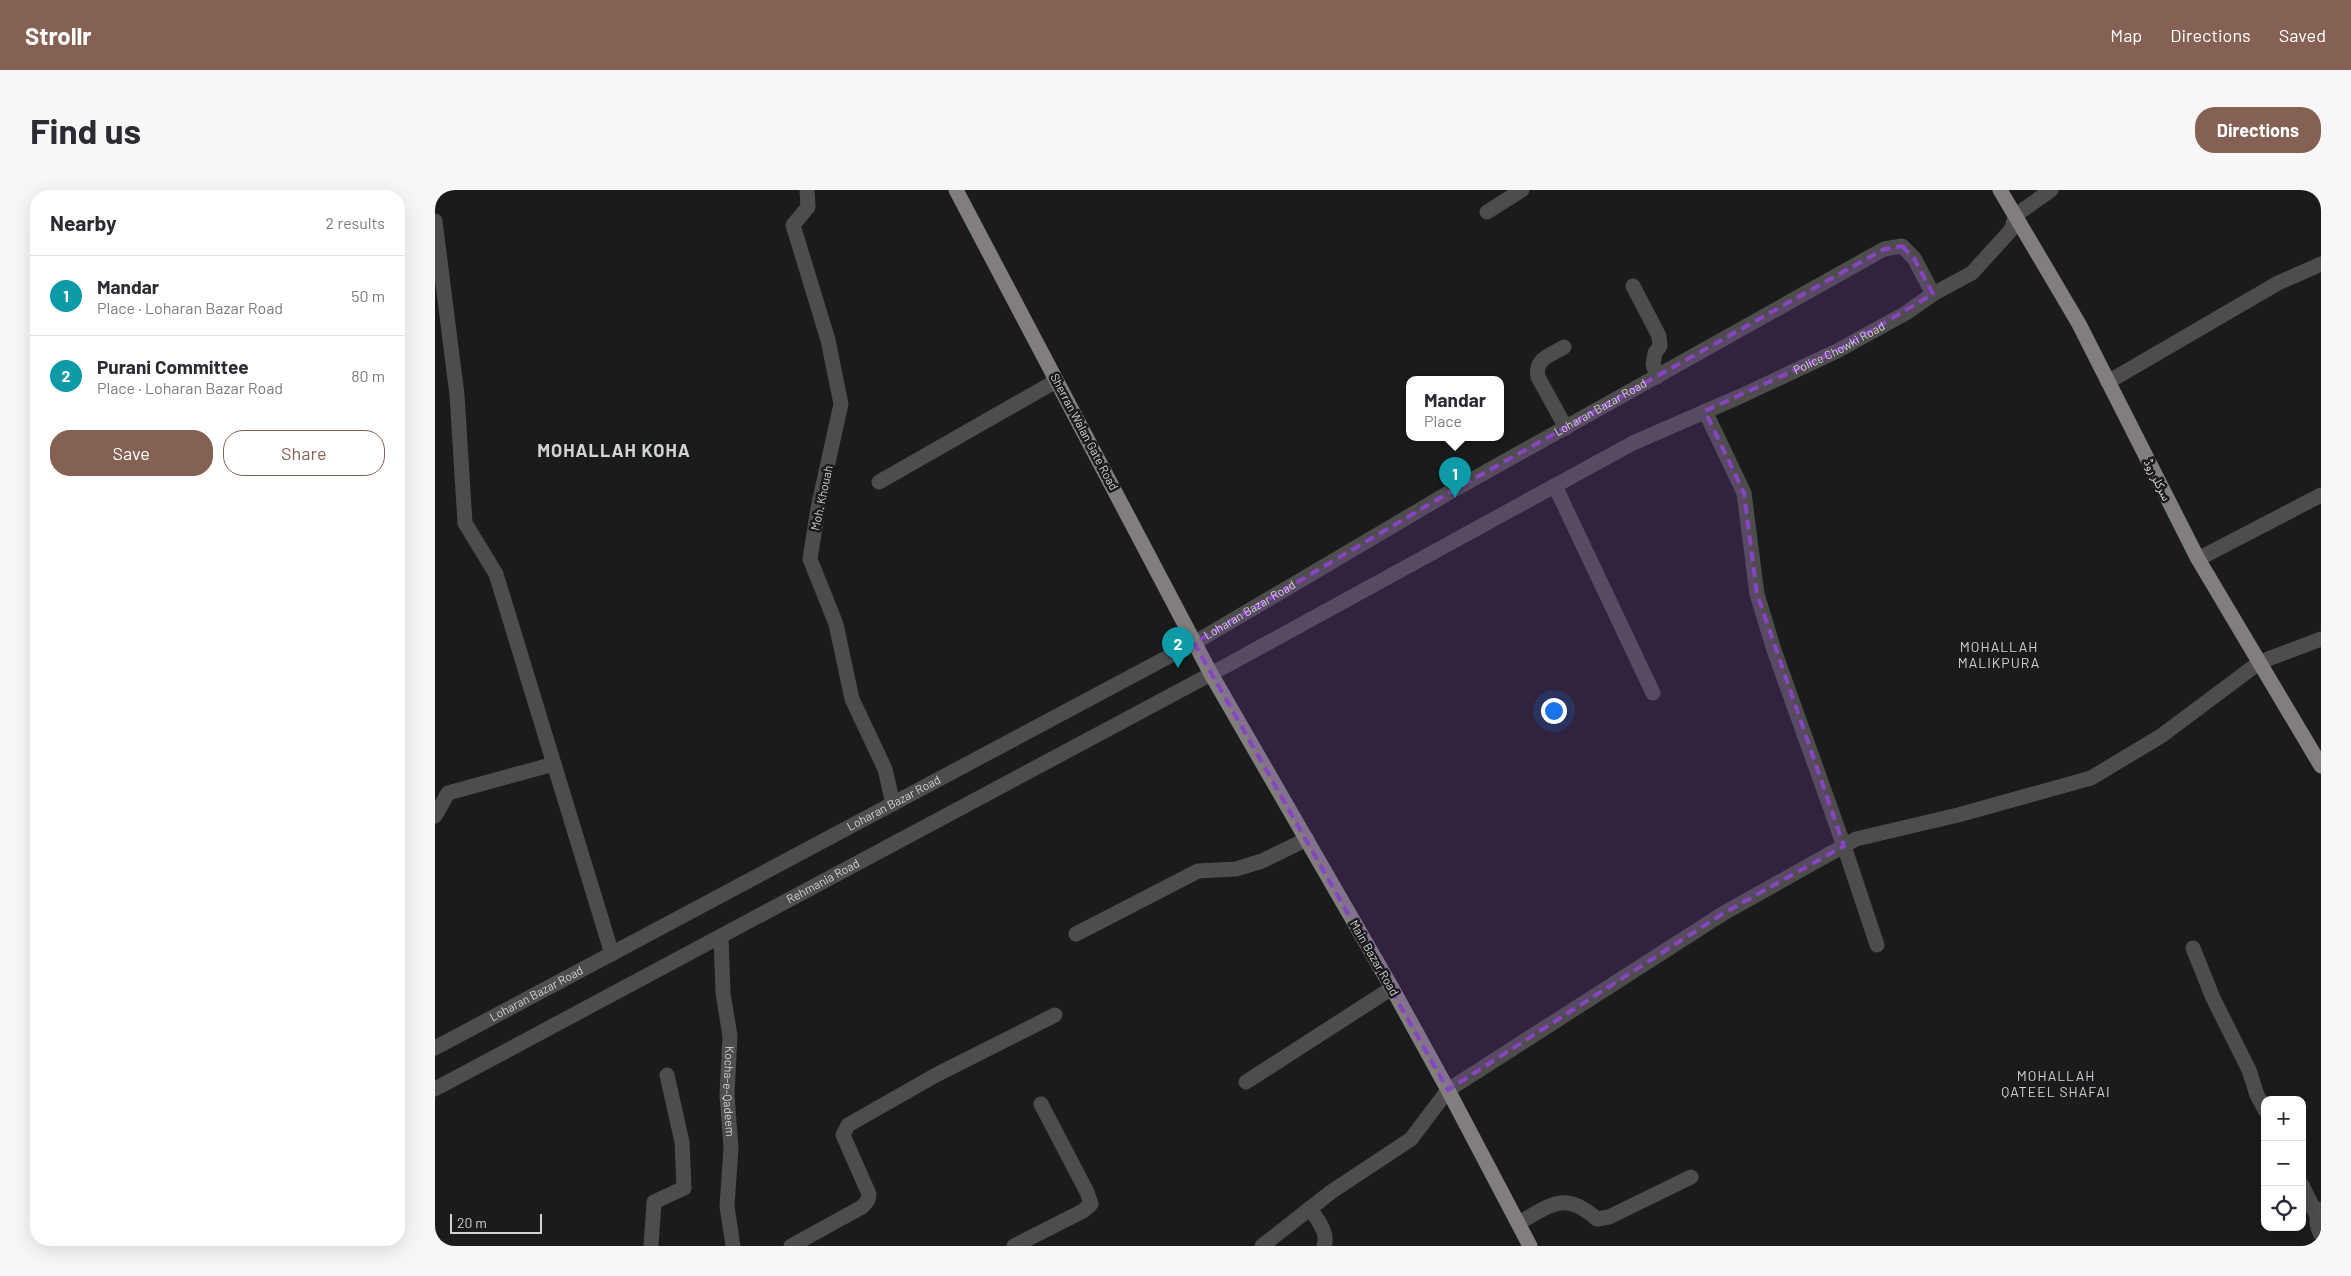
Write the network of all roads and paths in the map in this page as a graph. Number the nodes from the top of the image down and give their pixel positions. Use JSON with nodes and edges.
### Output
{"nodes":[{"id":1,"x":807,"y":190,"type":"edge"},
{"id":2,"x":956,"y":190,"type":"edge"},
{"id":3,"x":1522,"y":190,"type":"edge"},
{"id":4,"x":2000,"y":190,"type":"edge"},
{"id":5,"x":2051,"y":190,"type":"edge"},
{"id":6,"x":1487,"y":212,"type":"dead end"},
{"id":7,"x":2016,"y":215,"type":"junction"},
{"id":8,"x":435,"y":221,"type":"edge"},
{"id":9,"x":2321,"y":264,"type":"edge"},
{"id":10,"x":1633,"y":286,"type":"dead end"},
{"id":11,"x":1933,"y":294,"type":"junction"},
{"id":12,"x":1564,"y":347,"type":"dead end"},
{"id":13,"x":1657,"y":377,"type":"junction"},
{"id":14,"x":1056,"y":380,"type":"junction"},
{"id":15,"x":2108,"y":382,"type":"junction"},
{"id":16,"x":1705,"y":412,"type":"junction"},
{"id":17,"x":1566,"y":428,"type":"junction"},
{"id":18,"x":879,"y":482,"type":"dead end"},
{"id":19,"x":1555,"y":486,"type":"junction"},
{"id":20,"x":2321,"y":495,"type":"edge"},
{"id":21,"x":2198,"y":559,"type":"junction"},
{"id":22,"x":2321,"y":639,"type":"edge"},
{"id":23,"x":1194,"y":643,"type":"junction"},
{"id":24,"x":2260,"y":662,"type":"junction"},
{"id":25,"x":1211,"y":674,"type":"junction"},
{"id":26,"x":1653,"y":693,"type":"dead end"},
{"id":27,"x":554,"y":764,"type":"junction"},
{"id":28,"x":2321,"y":766,"type":"edge"},
{"id":29,"x":893,"y":804,"type":"junction"},
{"id":30,"x":435,"y":816,"type":"edge"},
{"id":31,"x":1307,"y":839,"type":"junction"},
{"id":32,"x":1844,"y":846,"type":"junction"},
{"id":33,"x":1076,"y":934,"type":"dead end"},
{"id":34,"x":721,"y":936,"type":"junction"},
{"id":35,"x":1877,"y":945,"type":"dead end"},
{"id":36,"x":2193,"y":948,"type":"dead end"},
{"id":37,"x":612,"y":954,"type":"junction"},
{"id":38,"x":1392,"y":988,"type":"junction"},
{"id":39,"x":1055,"y":1015,"type":"dead end"},
{"id":40,"x":435,"y":1048,"type":"edge"},
{"id":41,"x":667,"y":1075,"type":"dead end"},
{"id":42,"x":1246,"y":1082,"type":"dead end"},
{"id":43,"x":435,"y":1089,"type":"edge"},
{"id":44,"x":1448,"y":1090,"type":"junction"},
{"id":45,"x":2261,"y":1100,"type":"edge"},
{"id":46,"x":1041,"y":1104,"type":"dead end"},
{"id":47,"x":1691,"y":1177,"type":"dead end"},
{"id":48,"x":2303,"y":1186,"type":"edge"},
{"id":49,"x":1310,"y":1208,"type":"junction"},
{"id":50,"x":2319,"y":1213,"type":"edge"},
{"id":51,"x":1518,"y":1223,"type":"junction"},
{"id":52,"x":2321,"y":1235,"type":"edge"},
{"id":53,"x":651,"y":1246,"type":"edge"},
{"id":54,"x":733,"y":1246,"type":"edge"},
{"id":55,"x":791,"y":1246,"type":"edge"},
{"id":56,"x":1013,"y":1246,"type":"edge"},
{"id":57,"x":1262,"y":1246,"type":"edge"},
{"id":58,"x":1323,"y":1246,"type":"edge"},
{"id":59,"x":1530,"y":1246,"type":"edge"}],
"edges":[{"from":1,"to":29,"type":"street","name":"Moh. Khouah"},
{"from":2,"to":14,"type":"main road","name":"Sherran Walan Gate Road"},
{"from":3,"to":6,"type":"street"},
{"from":4,"to":7,"type":"main road","name":"سرکلر روڈ"},
{"from":5,"to":7,"type":"street"},
{"from":7,"to":11,"type":"street","name":"Police Chowki Road"},
{"from":7,"to":15,"type":"main road","name":"سرکلر روڈ"},
{"from":8,"to":27,"type":"street"},
{"from":9,"to":15,"type":"street"},
{"from":10,"to":13,"type":"street"},
{"from":11,"to":13,"type":"street","name":"Loharan Bazar Road"},
{"from":11,"to":16,"type":"street","name":"Police Chowki Road"},
{"from":12,"to":17,"type":"street"},
{"from":13,"to":17,"type":"street","name":"Loharan Bazar Road"},
{"from":14,"to":18,"type":"street"},
{"from":14,"to":23,"type":"main road","name":"Sherran Walan Gate Road"},
{"from":15,"to":21,"type":"main road","name":"سرکلر روڈ"},
{"from":16,"to":19,"type":"street","name":"Police Chowki Road"},
{"from":16,"to":32,"type":"street"},
{"from":17,"to":23,"type":"street","name":"Loharan Bazar Road"},
{"from":19,"to":25,"type":"street"},
{"from":19,"to":26,"type":"street"},
{"from":20,"to":21,"type":"street"},
{"from":21,"to":24,"type":"main road","name":"سرکلر روڈ"},
{"from":22,"to":24,"type":"street"},
{"from":23,"to":25,"type":"main road","name":"Sherran Walan Gate Road"},
{"from":23,"to":29,"type":"street","name":"Loharan Bazar Road"},
{"from":24,"to":28,"type":"main road","name":"سرکلر روڈ"},
{"from":24,"to":32,"type":"street"},
{"from":25,"to":31,"type":"main road","name":"Main Bazar Road"},
{"from":25,"to":34,"type":"street","name":"Rehmania Road"},
{"from":27,"to":30,"type":"street"},
{"from":27,"to":37,"type":"street"},
{"from":29,"to":37,"type":"street","name":"Loharan Bazar Road"},
{"from":31,"to":33,"type":"street"},
{"from":31,"to":38,"type":"main road","name":"Main Bazar Road"},
{"from":32,"to":35,"type":"street"},
{"from":32,"to":44,"type":"street"},
{"from":34,"to":43,"type":"street","name":"Rehmania Road"},
{"from":34,"to":54,"type":"street","name":"Kocha-e-Qadeem"},
{"from":36,"to":45,"type":"street"},
{"from":37,"to":40,"type":"street","name":"Loharan Bazar Road"},
{"from":38,"to":42,"type":"street"},
{"from":38,"to":44,"type":"main road","name":"Main Bazar Road"},
{"from":39,"to":55,"type":"street"},
{"from":41,"to":53,"type":"street"},
{"from":44,"to":49,"type":"street"},
{"from":44,"to":51,"type":"main road","name":"Main Bazar Road"},
{"from":46,"to":56,"type":"street"},
{"from":47,"to":51,"type":"street"},
{"from":48,"to":50,"type":"street"},
{"from":49,"to":57,"type":"street"},
{"from":49,"to":58,"type":"street"},
{"from":50,"to":52,"type":"street"},
{"from":51,"to":59,"type":"main road","name":"Main Bazar Road"}]}
